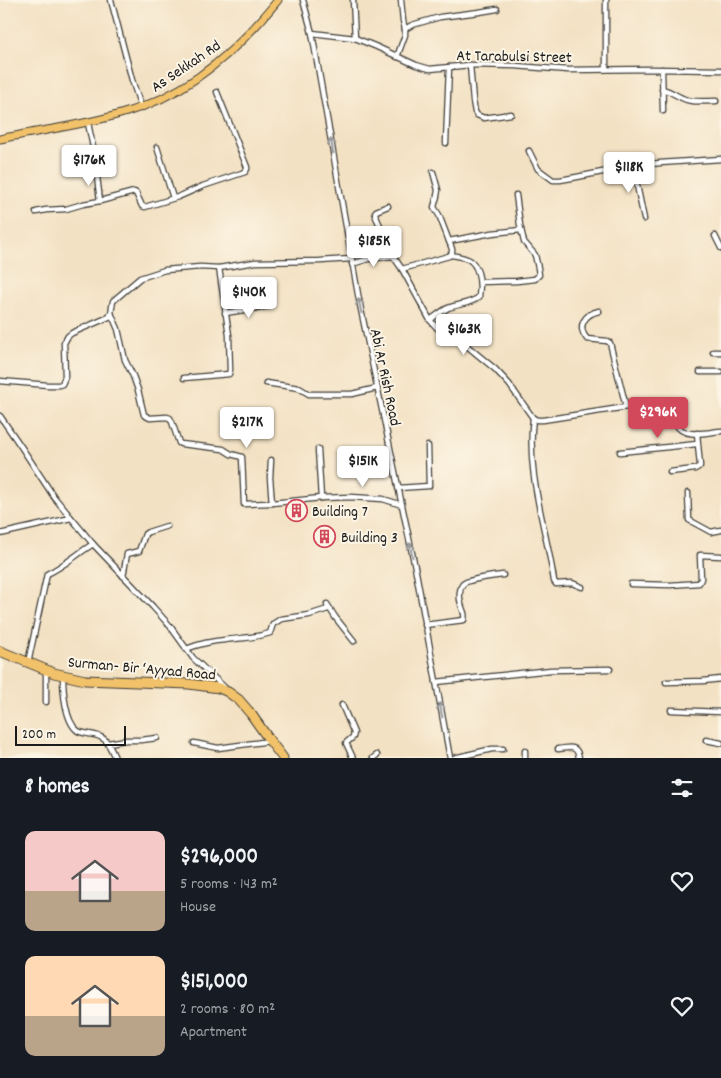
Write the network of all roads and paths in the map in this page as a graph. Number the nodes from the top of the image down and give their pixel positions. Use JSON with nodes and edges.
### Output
{"nodes":[{"id":1,"x":111,"y":0,"type":"edge"},
{"id":2,"x":278,"y":0,"type":"edge"},
{"id":3,"x":303,"y":0,"type":"edge"},
{"id":4,"x":353,"y":0,"type":"edge"},
{"id":5,"x":401,"y":0,"type":"edge"},
{"id":6,"x":606,"y":0,"type":"edge"},
{"id":7,"x":497,"y":9,"type":"dead end"},
{"id":8,"x":405,"y":29,"type":"junction"},
{"id":9,"x":312,"y":33,"type":"junction"},
{"id":10,"x":355,"y":38,"type":"junction"},
{"id":11,"x":397,"y":57,"type":"junction"},
{"id":12,"x":470,"y":65,"type":"junction"},
{"id":13,"x":449,"y":66,"type":"junction"},
{"id":14,"x":606,"y":69,"type":"junction"},
{"id":15,"x":662,"y":69,"type":"junction"},
{"id":16,"x":721,"y":70,"type":"edge"},
{"id":17,"x":662,"y":89,"type":"junction"},
{"id":18,"x":217,"y":92,"type":"dead end"},
{"id":19,"x":716,"y":101,"type":"dead end"},
{"id":20,"x":141,"y":107,"type":"junction"},
{"id":21,"x":663,"y":111,"type":"dead end"},
{"id":22,"x":512,"y":114,"type":"dead end"},
{"id":23,"x":88,"y":123,"type":"junction"},
{"id":24,"x":0,"y":139,"type":"edge"},
{"id":25,"x":446,"y":143,"type":"dead end"},
{"id":26,"x":157,"y":146,"type":"dead end"},
{"id":27,"x":529,"y":151,"type":"dead end"},
{"id":28,"x":721,"y":159,"type":"edge"},
{"id":29,"x":633,"y":166,"type":"junction"},
{"id":30,"x":433,"y":172,"type":"dead end"},
{"id":31,"x":516,"y":195,"type":"dead end"},
{"id":32,"x":173,"y":198,"type":"junction"},
{"id":33,"x":100,"y":201,"type":"junction"},
{"id":34,"x":388,"y":206,"type":"dead end"},
{"id":35,"x":36,"y":212,"type":"dead end"},
{"id":36,"x":644,"y":219,"type":"dead end"},
{"id":37,"x":521,"y":230,"type":"junction"},
{"id":38,"x":715,"y":236,"type":"dead end"},
{"id":39,"x":449,"y":241,"type":"junction"},
{"id":40,"x":721,"y":248,"type":"edge"},
{"id":41,"x":451,"y":255,"type":"junction"},
{"id":42,"x":393,"y":256,"type":"junction"},
{"id":43,"x":352,"y":261,"type":"junction"},
{"id":44,"x":219,"y":268,"type":"junction"},
{"id":45,"x":402,"y":269,"type":"junction"},
{"id":46,"x":480,"y":282,"type":"junction"},
{"id":47,"x":269,"y":306,"type":"dead end"},
{"id":48,"x":599,"y":311,"type":"dead end"},
{"id":49,"x":112,"y":313,"type":"junction"},
{"id":50,"x":225,"y":313,"type":"junction"},
{"id":51,"x":430,"y":320,"type":"junction"},
{"id":52,"x":713,"y":352,"type":"dead end"},
{"id":53,"x":721,"y":352,"type":"edge"},
{"id":54,"x":700,"y":372,"type":"dead end"},
{"id":55,"x":721,"y":372,"type":"edge"},
{"id":56,"x":184,"y":378,"type":"dead end"},
{"id":57,"x":0,"y":381,"type":"edge"},
{"id":58,"x":266,"y":383,"type":"dead end"},
{"id":59,"x":377,"y":388,"type":"junction"},
{"id":60,"x":626,"y":407,"type":"junction"},
{"id":61,"x":0,"y":416,"type":"edge"},
{"id":62,"x":533,"y":418,"type":"junction"},
{"id":63,"x":7,"y":424,"type":"junction"},
{"id":64,"x":0,"y":426,"type":"edge"},
{"id":65,"x":721,"y":431,"type":"edge"},
{"id":66,"x":697,"y":433,"type":"junction"},
{"id":67,"x":698,"y":444,"type":"junction"},
{"id":68,"x":428,"y":446,"type":"dead end"},
{"id":69,"x":318,"y":448,"type":"dead end"},
{"id":70,"x":620,"y":452,"type":"dead end"},
{"id":71,"x":271,"y":460,"type":"dead end"},
{"id":72,"x":670,"y":472,"type":"dead end"},
{"id":73,"x":398,"y":488,"type":"junction"},
{"id":74,"x":688,"y":493,"type":"dead end"},
{"id":75,"x":321,"y":498,"type":"junction"},
{"id":76,"x":272,"y":504,"type":"junction"},
{"id":77,"x":402,"y":505,"type":"junction"},
{"id":78,"x":71,"y":518,"type":"junction"},
{"id":79,"x":167,"y":526,"type":"dead end"},
{"id":80,"x":721,"y":530,"type":"edge"},
{"id":81,"x":0,"y":534,"type":"edge"},
{"id":82,"x":92,"y":544,"type":"junction"},
{"id":83,"x":721,"y":556,"type":"edge"},
{"id":84,"x":503,"y":575,"type":"dead end"},
{"id":85,"x":123,"y":576,"type":"junction"},
{"id":86,"x":631,"y":584,"type":"dead end"},
{"id":87,"x":582,"y":587,"type":"dead end"},
{"id":88,"x":425,"y":624,"type":"junction"},
{"id":89,"x":354,"y":641,"type":"dead end"},
{"id":90,"x":186,"y":649,"type":"junction"},
{"id":91,"x":0,"y":651,"type":"edge"},
{"id":92,"x":28,"y":663,"type":"junction"},
{"id":93,"x":610,"y":669,"type":"dead end"},
{"id":94,"x":46,"y":670,"type":"junction"},
{"id":95,"x":63,"y":676,"type":"junction"},
{"id":96,"x":211,"y":676,"type":"junction"},
{"id":97,"x":721,"y":679,"type":"edge"},
{"id":98,"x":436,"y":682,"type":"junction"},
{"id":99,"x":666,"y":682,"type":"dead end"},
{"id":100,"x":207,"y":686,"type":"junction"},
{"id":101,"x":228,"y":692,"type":"junction"},
{"id":102,"x":46,"y":702,"type":"dead end"},
{"id":103,"x":342,"y":704,"type":"dead end"},
{"id":104,"x":671,"y":710,"type":"dead end"},
{"id":105,"x":721,"y":712,"type":"edge"},
{"id":106,"x":156,"y":738,"type":"dead end"},
{"id":107,"x":706,"y":740,"type":"dead end"},
{"id":108,"x":270,"y":741,"type":"junction"},
{"id":109,"x":108,"y":743,"type":"junction"},
{"id":110,"x":194,"y":743,"type":"dead end"},
{"id":111,"x":721,"y":743,"type":"edge"},
{"id":112,"x":503,"y":749,"type":"dead end"},
{"id":113,"x":558,"y":749,"type":"dead end"},
{"id":114,"x":524,"y":751,"type":"dead end"},
{"id":115,"x":115,"y":758,"type":"edge"},
{"id":116,"x":283,"y":758,"type":"edge"},
{"id":117,"x":353,"y":758,"type":"edge"},
{"id":118,"x":450,"y":758,"type":"edge"},
{"id":119,"x":454,"y":758,"type":"edge"},
{"id":120,"x":525,"y":758,"type":"edge"},
{"id":121,"x":579,"y":758,"type":"edge"}],
"edges":[{"from":1,"to":20,"type":"street"},
{"from":2,"to":20,"type":"main road","name":"As Sekkah Rd"},
{"from":3,"to":9,"type":"street","name":"Abi Ar Rish Road"},
{"from":4,"to":10,"type":"street"},
{"from":5,"to":8,"type":"street"},
{"from":6,"to":14,"type":"street"},
{"from":7,"to":8,"type":"street"},
{"from":8,"to":11,"type":"street"},
{"from":9,"to":10,"type":"street","name":"At Tarabulsi Street"},
{"from":43,"to":9,"type":"street","name":"Abi Ar Rish Road","one_way":true},
{"from":10,"to":11,"type":"street","name":"At Tarabulsi Street"},
{"from":11,"to":13,"type":"street","name":"At Tarabulsi Street"},
{"from":12,"to":13,"type":"street","name":"At Tarabulsi Street"},
{"from":12,"to":14,"type":"street","name":"At Tarabulsi Street"},
{"from":12,"to":22,"type":"street"},
{"from":13,"to":25,"type":"street"},
{"from":14,"to":15,"type":"street","name":"At Tarabulsi Street"},
{"from":15,"to":16,"type":"street","name":"At Tarabulsi Street"},
{"from":15,"to":17,"type":"street"},
{"from":17,"to":19,"type":"street"},
{"from":17,"to":21,"type":"street"},
{"from":18,"to":32,"type":"street"},
{"from":20,"to":23,"type":"main road","name":"As Sekkah Rd"},
{"from":23,"to":24,"type":"main road","name":"As Sekkah Rd"},
{"from":23,"to":33,"type":"street"},
{"from":26,"to":32,"type":"street"},
{"from":27,"to":29,"type":"street"},
{"from":28,"to":29,"type":"street"},
{"from":29,"to":36,"type":"street"},
{"from":30,"to":39,"type":"street"},
{"from":31,"to":37,"type":"street"},
{"from":32,"to":33,"type":"street"},
{"from":33,"to":35,"type":"street"},
{"from":34,"to":42,"type":"street"},
{"from":37,"to":39,"type":"street"},
{"from":37,"to":46,"type":"street"},
{"from":38,"to":40,"type":"street"},
{"from":39,"to":41,"type":"street"},
{"from":41,"to":45,"type":"street"},
{"from":41,"to":46,"type":"street"},
{"from":42,"to":43,"type":"street"},
{"from":42,"to":45,"type":"street"},
{"from":43,"to":44,"type":"street"},
{"from":59,"to":43,"type":"street","name":"Abi Ar Rish Road","one_way":true},
{"from":44,"to":49,"type":"street"},
{"from":44,"to":50,"type":"street"},
{"from":45,"to":51,"type":"street"},
{"from":46,"to":51,"type":"street"},
{"from":47,"to":50,"type":"street"},
{"from":48,"to":60,"type":"street"},
{"from":49,"to":57,"type":"street"},
{"from":49,"to":76,"type":"street"},
{"from":50,"to":56,"type":"street"},
{"from":51,"to":62,"type":"street"},
{"from":52,"to":53,"type":"street"},
{"from":54,"to":55,"type":"street"},
{"from":58,"to":59,"type":"street"},
{"from":59,"to":73,"type":"street","name":"Abi Ar Rish Road"},
{"from":60,"to":62,"type":"street"},
{"from":60,"to":66,"type":"street"},
{"from":61,"to":63,"type":"street"},
{"from":62,"to":87,"type":"street"},
{"from":63,"to":64,"type":"street"},
{"from":63,"to":78,"type":"street"},
{"from":65,"to":66,"type":"street"},
{"from":66,"to":67,"type":"street"},
{"from":67,"to":70,"type":"street"},
{"from":67,"to":72,"type":"street"},
{"from":68,"to":73,"type":"street"},
{"from":69,"to":75,"type":"street"},
{"from":71,"to":76,"type":"street"},
{"from":73,"to":77,"type":"street","name":"Abi Ar Rish Road"},
{"from":74,"to":80,"type":"street"},
{"from":75,"to":76,"type":"street"},
{"from":75,"to":77,"type":"street"},
{"from":88,"to":77,"type":"street","name":"Abi Ar Rish Road","one_way":true},
{"from":78,"to":81,"type":"street"},
{"from":78,"to":82,"type":"street"},
{"from":79,"to":85,"type":"street"},
{"from":82,"to":85,"type":"street"},
{"from":82,"to":92,"type":"street"},
{"from":83,"to":86,"type":"street"},
{"from":84,"to":88,"type":"street"},
{"from":85,"to":90,"type":"street"},
{"from":88,"to":98,"type":"street","name":"Abi Ar Rish Road"},
{"from":89,"to":90,"type":"street"},
{"from":90,"to":96,"type":"street"},
{"from":91,"to":92,"type":"highway","name":"Surman- Bir ‘Ayyad Road"},
{"from":92,"to":94,"type":"highway","name":"Surman- Bir ‘Ayyad Road"},
{"from":93,"to":98,"type":"street"},
{"from":94,"to":95,"type":"highway","name":"Surman- Bir ‘Ayyad Road"},
{"from":94,"to":102,"type":"street"},
{"from":95,"to":100,"type":"highway","name":"Surman- Bir ‘Ayyad Road"},
{"from":95,"to":109,"type":"street"},
{"from":96,"to":100,"type":"street"},
{"from":96,"to":101,"type":"street"},
{"from":97,"to":99,"type":"street"},
{"from":118,"to":98,"type":"street","name":"Abi Ar Rish Road","one_way":true},
{"from":100,"to":101,"type":"highway","name":"Surman- Bir ‘Ayyad Road"},
{"from":101,"to":108,"type":"highway","name":"Surman- Bir ‘Ayyad Road"},
{"from":103,"to":117,"type":"street"},
{"from":104,"to":105,"type":"street"},
{"from":106,"to":109,"type":"street"},
{"from":107,"to":111,"type":"street"},
{"from":108,"to":110,"type":"street"},
{"from":108,"to":116,"type":"highway","name":"Surman- Bir ‘Ayyad Road"},
{"from":109,"to":115,"type":"street"},
{"from":112,"to":119,"type":"street"},
{"from":113,"to":121,"type":"street"},
{"from":114,"to":120,"type":"street"}]}
